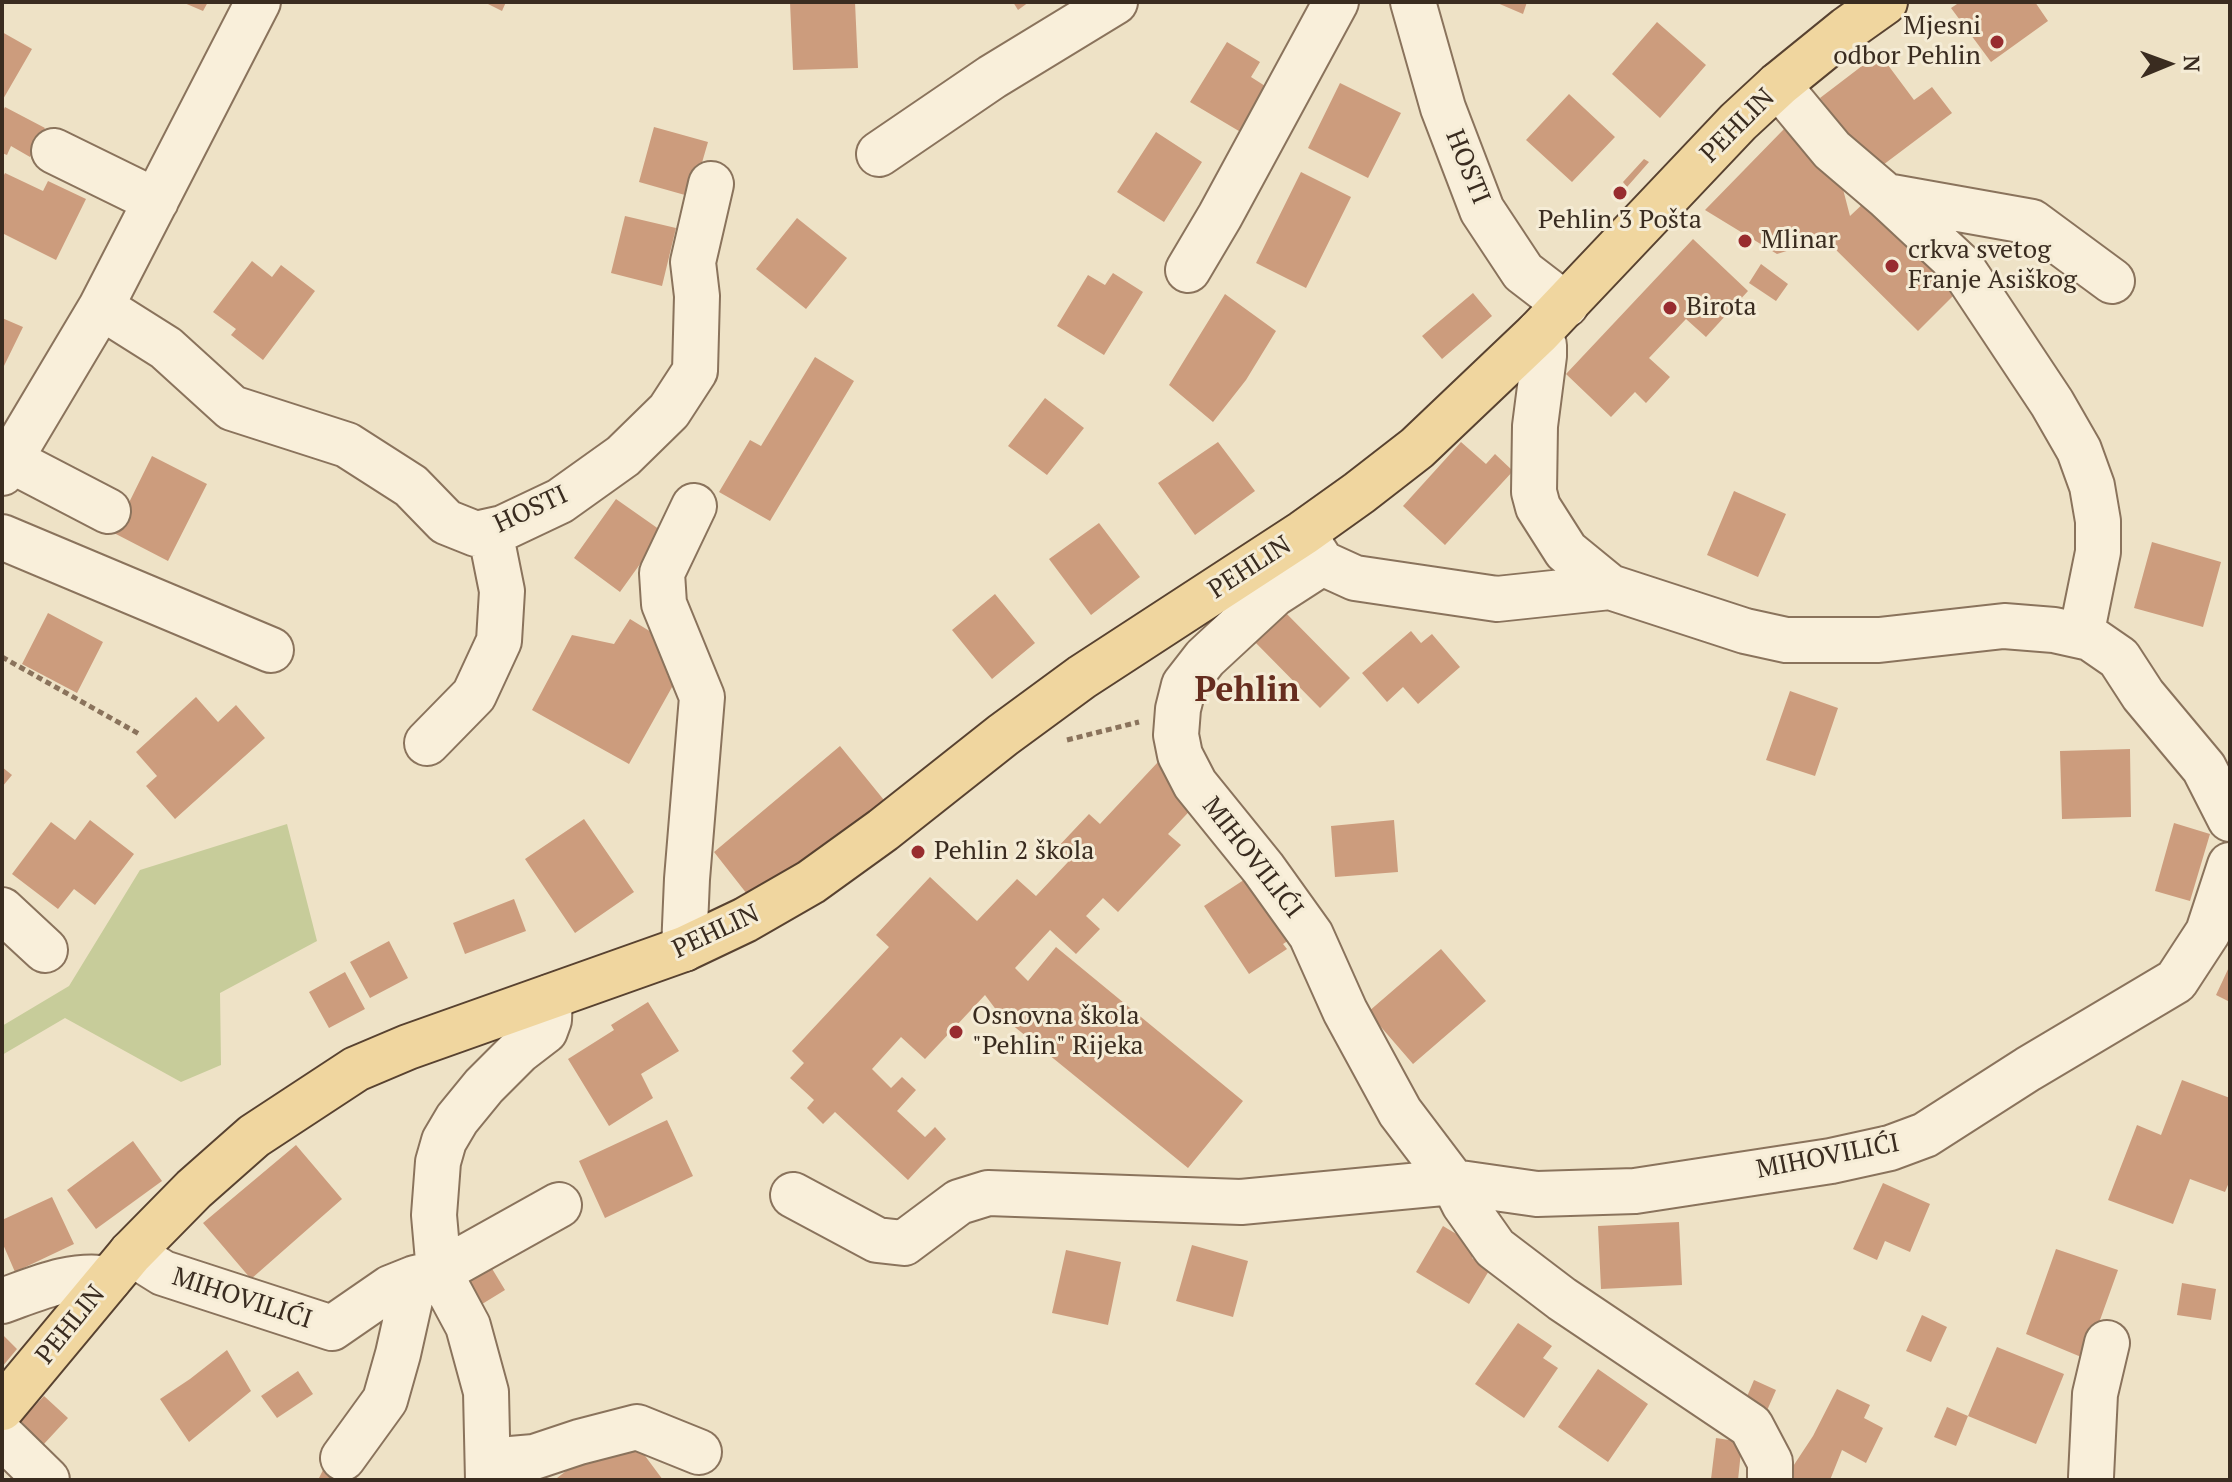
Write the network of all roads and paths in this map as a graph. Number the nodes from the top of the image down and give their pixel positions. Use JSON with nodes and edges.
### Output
{"nodes":[{"id":1,"x":258,"y":2,"type":"edge"},
{"id":2,"x":1115,"y":2,"type":"edge"},
{"id":3,"x":1336,"y":2,"type":"edge"},
{"id":4,"x":1368,"y":2,"type":"edge"},
{"id":5,"x":1413,"y":2,"type":"edge"},
{"id":6,"x":1885,"y":2,"type":"edge"},
{"id":7,"x":1778,"y":85,"type":"junction"},
{"id":8,"x":54,"y":151,"type":"dead end"},
{"id":9,"x":879,"y":154,"type":"dead end"},
{"id":10,"x":711,"y":184,"type":"dead end"},
{"id":11,"x":1886,"y":196,"type":"junction"},
{"id":12,"x":156,"y":201,"type":"junction"},
{"id":13,"x":2112,"y":281,"type":"dead end"},
{"id":14,"x":101,"y":307,"type":"junction"},
{"id":15,"x":1552,"y":319,"type":"junction"},
{"id":16,"x":6,"y":466,"type":"edge"},
{"id":17,"x":694,"y":506,"type":"dead end"},
{"id":18,"x":108,"y":511,"type":"dead end"},
{"id":19,"x":490,"y":531,"type":"junction"},
{"id":20,"x":2,"y":537,"type":"edge"},
{"id":21,"x":1313,"y":548,"type":"junction"},
{"id":22,"x":1610,"y":587,"type":"junction"},
{"id":23,"x":2081,"y":636,"type":"junction"},
{"id":24,"x":271,"y":650,"type":"dead end"},
{"id":25,"x":2,"y":657,"type":"edge"},
{"id":26,"x":1178,"y":715,"type":"junction"},
{"id":27,"x":141,"y":735,"type":"dead end"},
{"id":28,"x":1059,"y":741,"type":"dead end"},
{"id":29,"x":427,"y":743,"type":"dead end"},
{"id":30,"x":2217,"y":768,"type":"edge"},
{"id":31,"x":2230,"y":819,"type":"edge"},
{"id":32,"x":2230,"y":865,"type":"edge"},
{"id":33,"x":2,"y":910,"type":"edge"},
{"id":34,"x":684,"y":949,"type":"junction"},
{"id":35,"x":45,"y":950,"type":"dead end"},
{"id":36,"x":550,"y":997,"type":"junction"},
{"id":37,"x":1453,"y":1182,"type":"junction"},
{"id":38,"x":793,"y":1195,"type":"dead end"},
{"id":39,"x":559,"y":1205,"type":"dead end"},
{"id":40,"x":120,"y":1266,"type":"junction"},
{"id":41,"x":427,"y":1275,"type":"junction"},
{"id":42,"x":2,"y":1301,"type":"edge"},
{"id":43,"x":2107,"y":1343,"type":"dead end"},
{"id":44,"x":2,"y":1408,"type":"edge"},
{"id":45,"x":2,"y":1436,"type":"edge"},
{"id":46,"x":699,"y":1452,"type":"dead end"},
{"id":47,"x":343,"y":1458,"type":"dead end"},
{"id":48,"x":488,"y":1471,"type":"edge"},
{"id":49,"x":2081,"y":1474,"type":"edge"},
{"id":50,"x":47,"y":1480,"type":"edge"},
{"id":51,"x":1770,"y":1480,"type":"edge"}],
"edges":[{"from":1,"to":12,"type":"street"},
{"from":2,"to":9,"type":"street"},
{"from":3,"to":4,"type":"street"},
{"from":5,"to":15,"type":"street","name":"HOSTI"},
{"from":6,"to":7,"type":"main road","name":"PEHLIN"},
{"from":7,"to":11,"type":"street"},
{"from":7,"to":15,"type":"main road","name":"PEHLIN"},
{"from":8,"to":12,"type":"street"},
{"from":10,"to":19,"type":"street","name":"HOSTI"},
{"from":11,"to":13,"type":"street"},
{"from":11,"to":23,"type":"street"},
{"from":12,"to":14,"type":"street"},
{"from":14,"to":16,"type":"street"},
{"from":14,"to":19,"type":"street","name":"HOSTI"},
{"from":15,"to":21,"type":"main road","name":"PEHLIN"},
{"from":15,"to":22,"type":"street","name":"PEHLIN"},
{"from":16,"to":18,"type":"street"},
{"from":17,"to":34,"type":"street"},
{"from":19,"to":29,"type":"street"},
{"from":20,"to":24,"type":"street"},
{"from":21,"to":22,"type":"street","name":"PEHLIN"},
{"from":21,"to":26,"type":"street","name":"MIHOVILIĆI"},
{"from":21,"to":34,"type":"main road","name":"PEHLIN"},
{"from":22,"to":23,"type":"street","name":"PEHLIN"},
{"from":23,"to":30,"type":"street"},
{"from":25,"to":27,"type":"path"},
{"from":26,"to":28,"type":"path"},
{"from":26,"to":37,"type":"street","name":"MIHOVILIĆI"},
{"from":30,"to":31,"type":"street"},
{"from":32,"to":37,"type":"street","name":"MIHOVILIĆI"},
{"from":33,"to":35,"type":"street"},
{"from":34,"to":36,"type":"main road","name":"PEHLIN"},
{"from":36,"to":40,"type":"main road","name":"PEHLIN"},
{"from":36,"to":41,"type":"street"},
{"from":37,"to":38,"type":"street","name":"MIHOVILIĆI"},
{"from":37,"to":51,"type":"street","name":"MIHOVILIĆI"},
{"from":39,"to":41,"type":"street","name":"MIHOVILIĆI"},
{"from":40,"to":41,"type":"street","name":"MIHOVILIĆI"},
{"from":40,"to":42,"type":"street","name":"PEHLIN"},
{"from":40,"to":44,"type":"main road","name":"PEHLIN"},
{"from":41,"to":47,"type":"street"},
{"from":41,"to":48,"type":"street"},
{"from":43,"to":49,"type":"street"},
{"from":45,"to":50,"type":"street"},
{"from":46,"to":48,"type":"street"}]}
